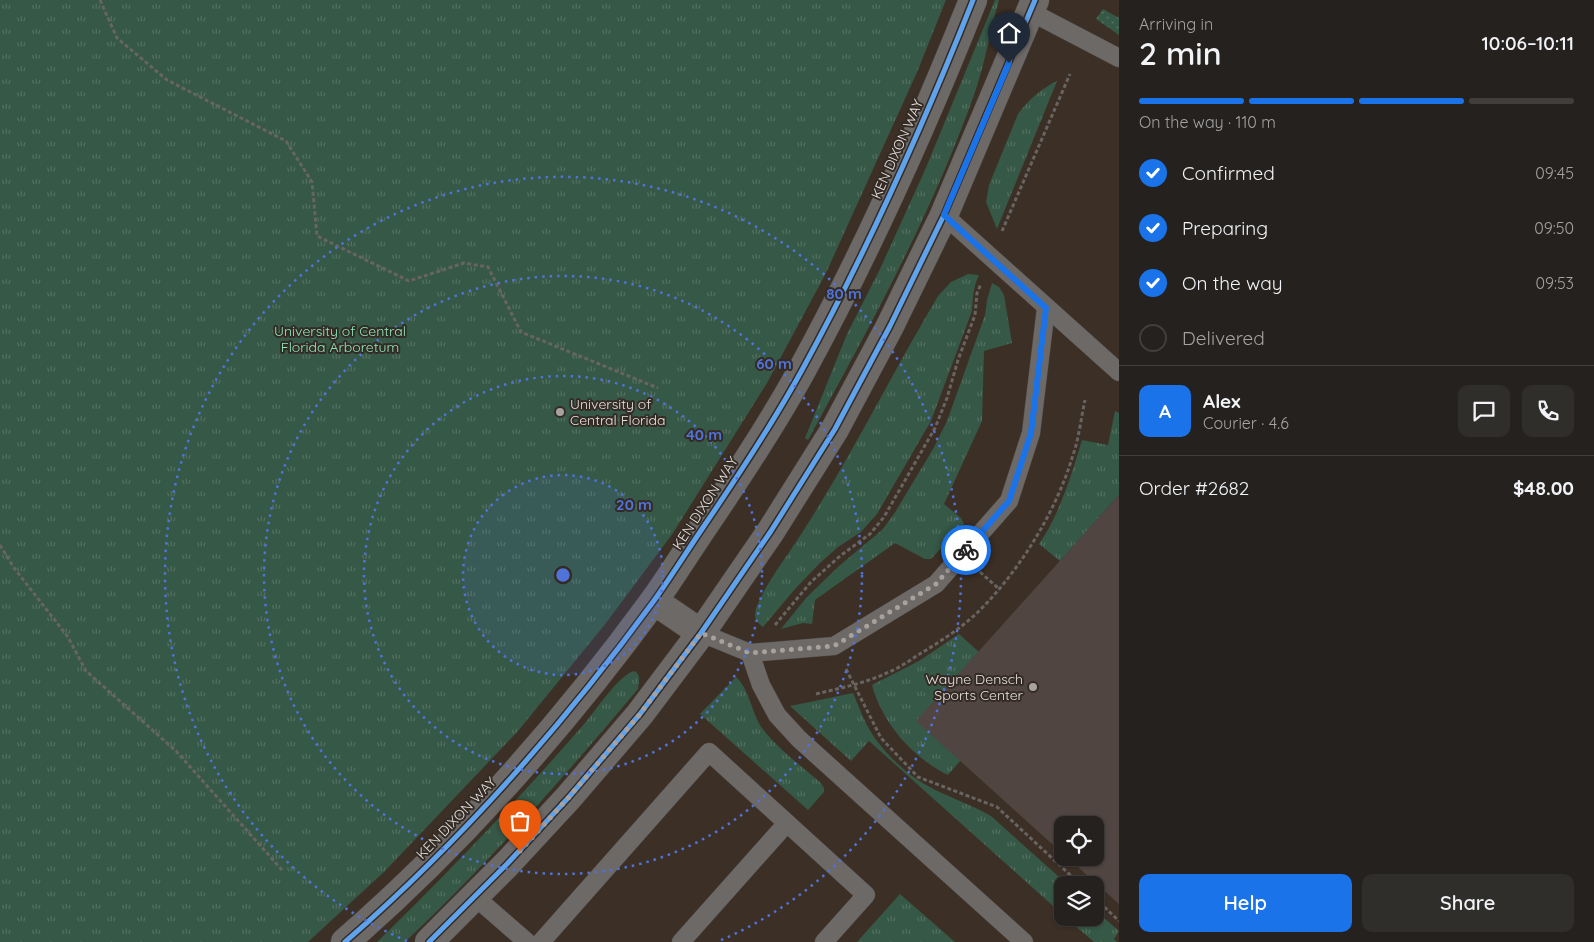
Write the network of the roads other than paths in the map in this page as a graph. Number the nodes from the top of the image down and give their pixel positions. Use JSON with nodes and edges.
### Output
{"nodes":[{"id":1,"x":973,"y":0,"type":"edge"},
{"id":2,"x":1033,"y":6,"type":"edge"},
{"id":3,"x":1119,"y":58,"type":"edge"},
{"id":4,"x":944,"y":215,"type":"junction"},
{"id":5,"x":1046,"y":308,"type":"junction"},
{"id":6,"x":1119,"y":372,"type":"edge"},
{"id":7,"x":654,"y":601,"type":"junction"},
{"id":8,"x":701,"y":633,"type":"junction"},
{"id":9,"x":750,"y":653,"type":"junction"},
{"id":10,"x":787,"y":823,"type":"junction"},
{"id":11,"x":474,"y":896,"type":"junction"},
{"id":12,"x":344,"y":942,"type":"edge"},
{"id":13,"x":429,"y":942,"type":"edge"},
{"id":14,"x":527,"y":942,"type":"edge"},
{"id":15,"x":541,"y":942,"type":"edge"},
{"id":16,"x":681,"y":942,"type":"edge"},
{"id":17,"x":824,"y":942,"type":"edge"},
{"id":18,"x":1024,"y":942,"type":"edge"}],
"edges":[{"from":1,"to":7,"type":"street","name":"KEN DIXON WAY"},
{"from":2,"to":3,"type":"lane"},
{"from":2,"to":4,"type":"street"},
{"from":4,"to":5,"type":"lane"},
{"from":4,"to":8,"type":"street"},
{"from":5,"to":6,"type":"lane"},
{"from":5,"to":9,"type":"lane"},
{"from":7,"to":8,"type":"street"},
{"from":7,"to":12,"type":"street","name":"KEN DIXON WAY"},
{"from":8,"to":9,"type":"lane"},
{"from":8,"to":11,"type":"street"},
{"from":9,"to":18,"type":"lane"},
{"from":10,"to":15,"type":"lane"},
{"from":10,"to":16,"type":"lane"},
{"from":10,"to":17,"type":"lane"},
{"from":11,"to":13,"type":"street"},
{"from":11,"to":14,"type":"lane"}]}
